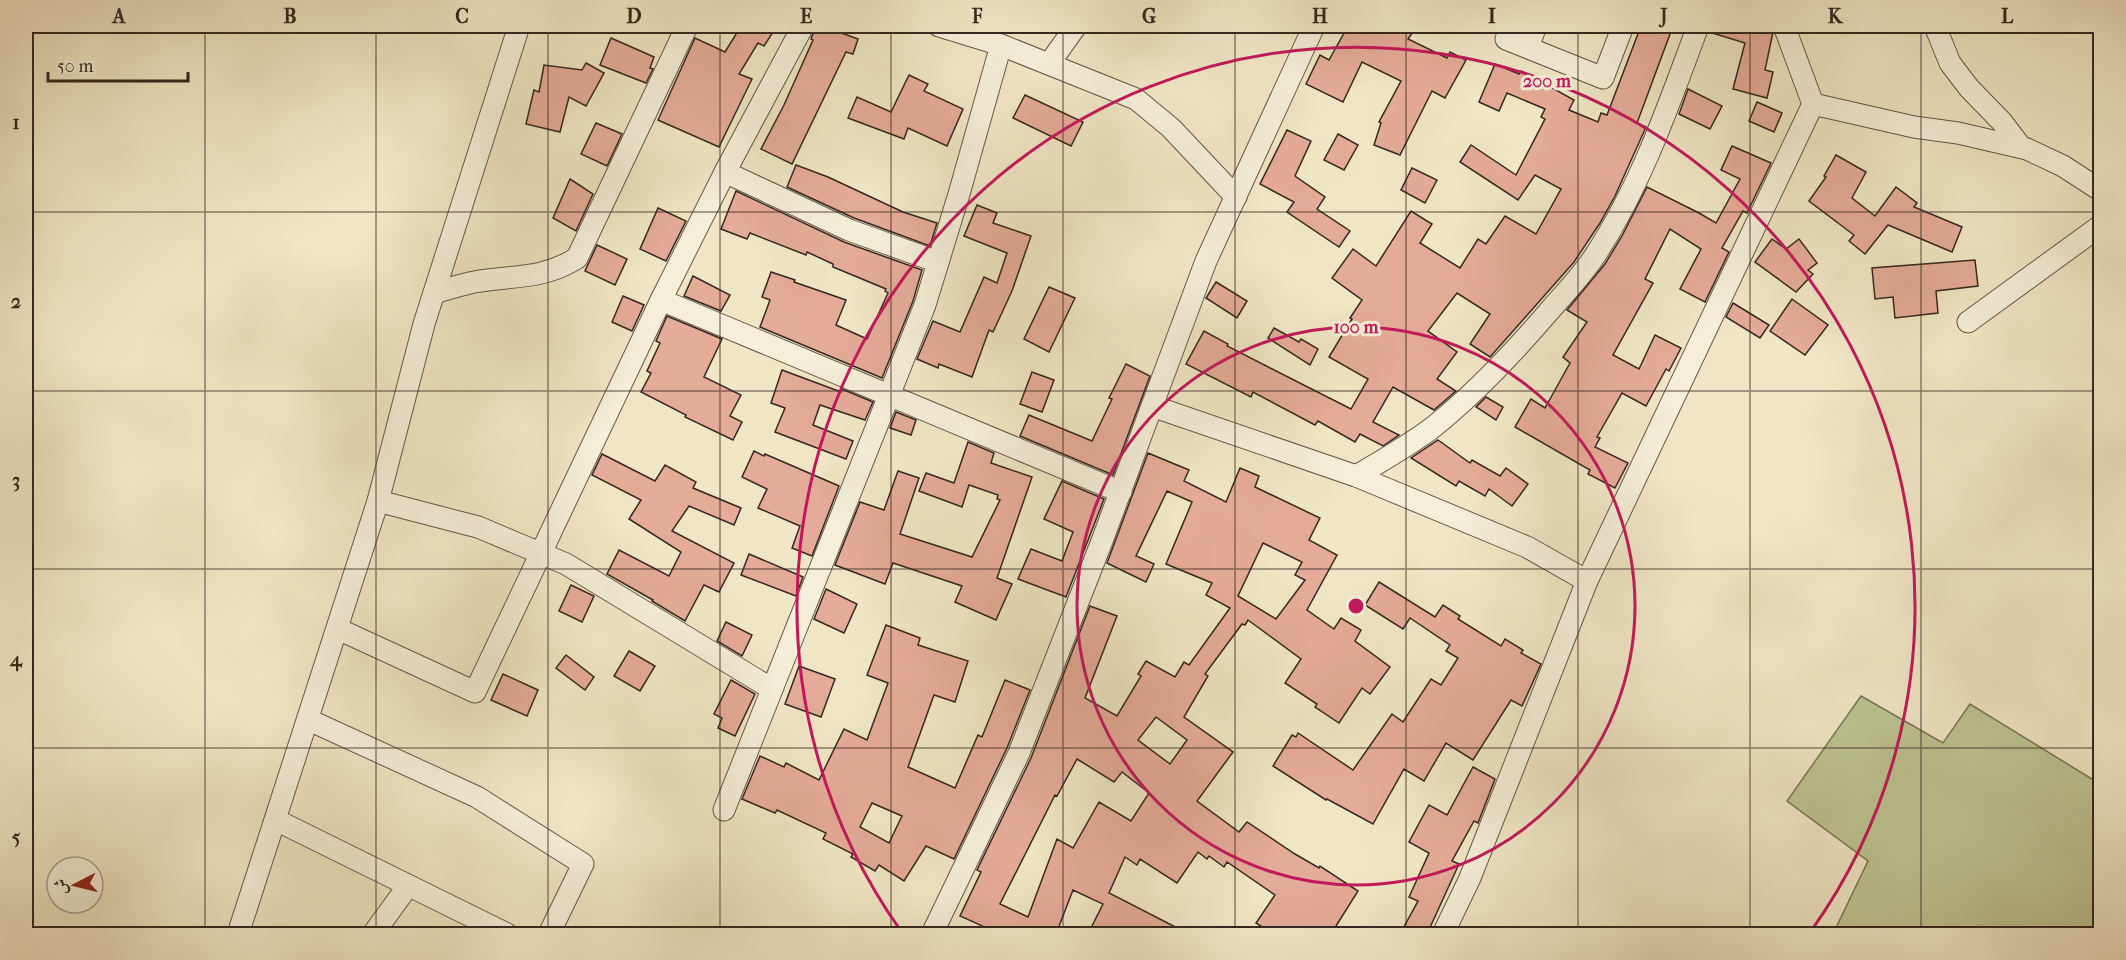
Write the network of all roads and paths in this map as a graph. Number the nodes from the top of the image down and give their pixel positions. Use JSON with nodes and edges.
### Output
{"nodes":[{"id":1,"x":519,"y":26,"type":"edge"},
{"id":2,"x":687,"y":26,"type":"edge"},
{"id":3,"x":803,"y":26,"type":"edge"},
{"id":4,"x":939,"y":26,"type":"edge"},
{"id":5,"x":1076,"y":26,"type":"edge"},
{"id":6,"x":1314,"y":26,"type":"edge"},
{"id":7,"x":1536,"y":26,"type":"edge"},
{"id":8,"x":1623,"y":26,"type":"edge"},
{"id":9,"x":1698,"y":26,"type":"edge"},
{"id":10,"x":1784,"y":26,"type":"edge"},
{"id":11,"x":1935,"y":26,"type":"edge"},
{"id":12,"x":978,"y":32,"type":"edge"},
{"id":13,"x":1506,"y":39,"type":"dead end"},
{"id":14,"x":1001,"y":45,"type":"junction"},
{"id":15,"x":1528,"y":47,"type":"junction"},
{"id":16,"x":1049,"y":64,"type":"junction"},
{"id":17,"x":1813,"y":104,"type":"junction"},
{"id":18,"x":2021,"y":147,"type":"junction"},
{"id":19,"x":725,"y":172,"type":"junction"},
{"id":20,"x":2100,"y":190,"type":"edge"},
{"id":21,"x":1236,"y":197,"type":"junction"},
{"id":22,"x":2100,"y":226,"type":"edge"},
{"id":23,"x":938,"y":262,"type":"junction"},
{"id":24,"x":434,"y":293,"type":"junction"},
{"id":25,"x":661,"y":300,"type":"junction"},
{"id":26,"x":1968,"y":322,"type":"dead end"},
{"id":27,"x":890,"y":396,"type":"junction"},
{"id":28,"x":1152,"y":406,"type":"junction"},
{"id":29,"x":1356,"y":476,"type":"junction"},
{"id":30,"x":1121,"y":492,"type":"junction"},
{"id":31,"x":378,"y":501,"type":"junction"},
{"id":32,"x":541,"y":554,"type":"junction"},
{"id":33,"x":1587,"y":581,"type":"junction"},
{"id":34,"x":338,"y":629,"type":"junction"},
{"id":35,"x":772,"y":689,"type":"junction"},
{"id":36,"x":309,"y":720,"type":"junction"},
{"id":37,"x":724,"y":810,"type":"dead end"},
{"id":38,"x":276,"y":820,"type":"junction"},
{"id":39,"x":408,"y":886,"type":"junction"},
{"id":40,"x":238,"y":934,"type":"edge"},
{"id":41,"x":373,"y":934,"type":"edge"},
{"id":42,"x":507,"y":934,"type":"edge"},
{"id":43,"x":549,"y":934,"type":"edge"},
{"id":44,"x":932,"y":934,"type":"edge"},
{"id":45,"x":1443,"y":934,"type":"edge"}],
"edges":[{"from":1,"to":24,"type":"street"},
{"from":2,"to":24,"type":"street"},
{"from":3,"to":19,"type":"street"},
{"from":4,"to":12,"type":"street"},
{"from":5,"to":16,"type":"street"},
{"from":6,"to":21,"type":"street"},
{"from":7,"to":15,"type":"street"},
{"from":8,"to":15,"type":"street"},
{"from":9,"to":29,"type":"street"},
{"from":10,"to":17,"type":"street"},
{"from":11,"to":18,"type":"street"},
{"from":12,"to":14,"type":"street"},
{"from":13,"to":15,"type":"street"},
{"from":14,"to":16,"type":"street"},
{"from":14,"to":23,"type":"street"},
{"from":16,"to":21,"type":"street"},
{"from":17,"to":18,"type":"street"},
{"from":17,"to":33,"type":"street"},
{"from":18,"to":20,"type":"street"},
{"from":19,"to":23,"type":"street"},
{"from":19,"to":25,"type":"street"},
{"from":21,"to":28,"type":"street"},
{"from":22,"to":26,"type":"street"},
{"from":23,"to":27,"type":"street"},
{"from":24,"to":31,"type":"street"},
{"from":25,"to":27,"type":"street"},
{"from":25,"to":32,"type":"street"},
{"from":27,"to":30,"type":"street"},
{"from":27,"to":35,"type":"street"},
{"from":28,"to":29,"type":"street"},
{"from":28,"to":30,"type":"street"},
{"from":29,"to":33,"type":"street"},
{"from":30,"to":44,"type":"street"},
{"from":31,"to":32,"type":"street"},
{"from":31,"to":34,"type":"street"},
{"from":32,"to":34,"type":"street"},
{"from":32,"to":35,"type":"street"},
{"from":33,"to":45,"type":"street"},
{"from":34,"to":36,"type":"street"},
{"from":35,"to":37,"type":"street"},
{"from":36,"to":38,"type":"street"},
{"from":36,"to":43,"type":"street"},
{"from":38,"to":39,"type":"street"},
{"from":38,"to":40,"type":"street"},
{"from":39,"to":41,"type":"street"},
{"from":39,"to":42,"type":"street"}]}
